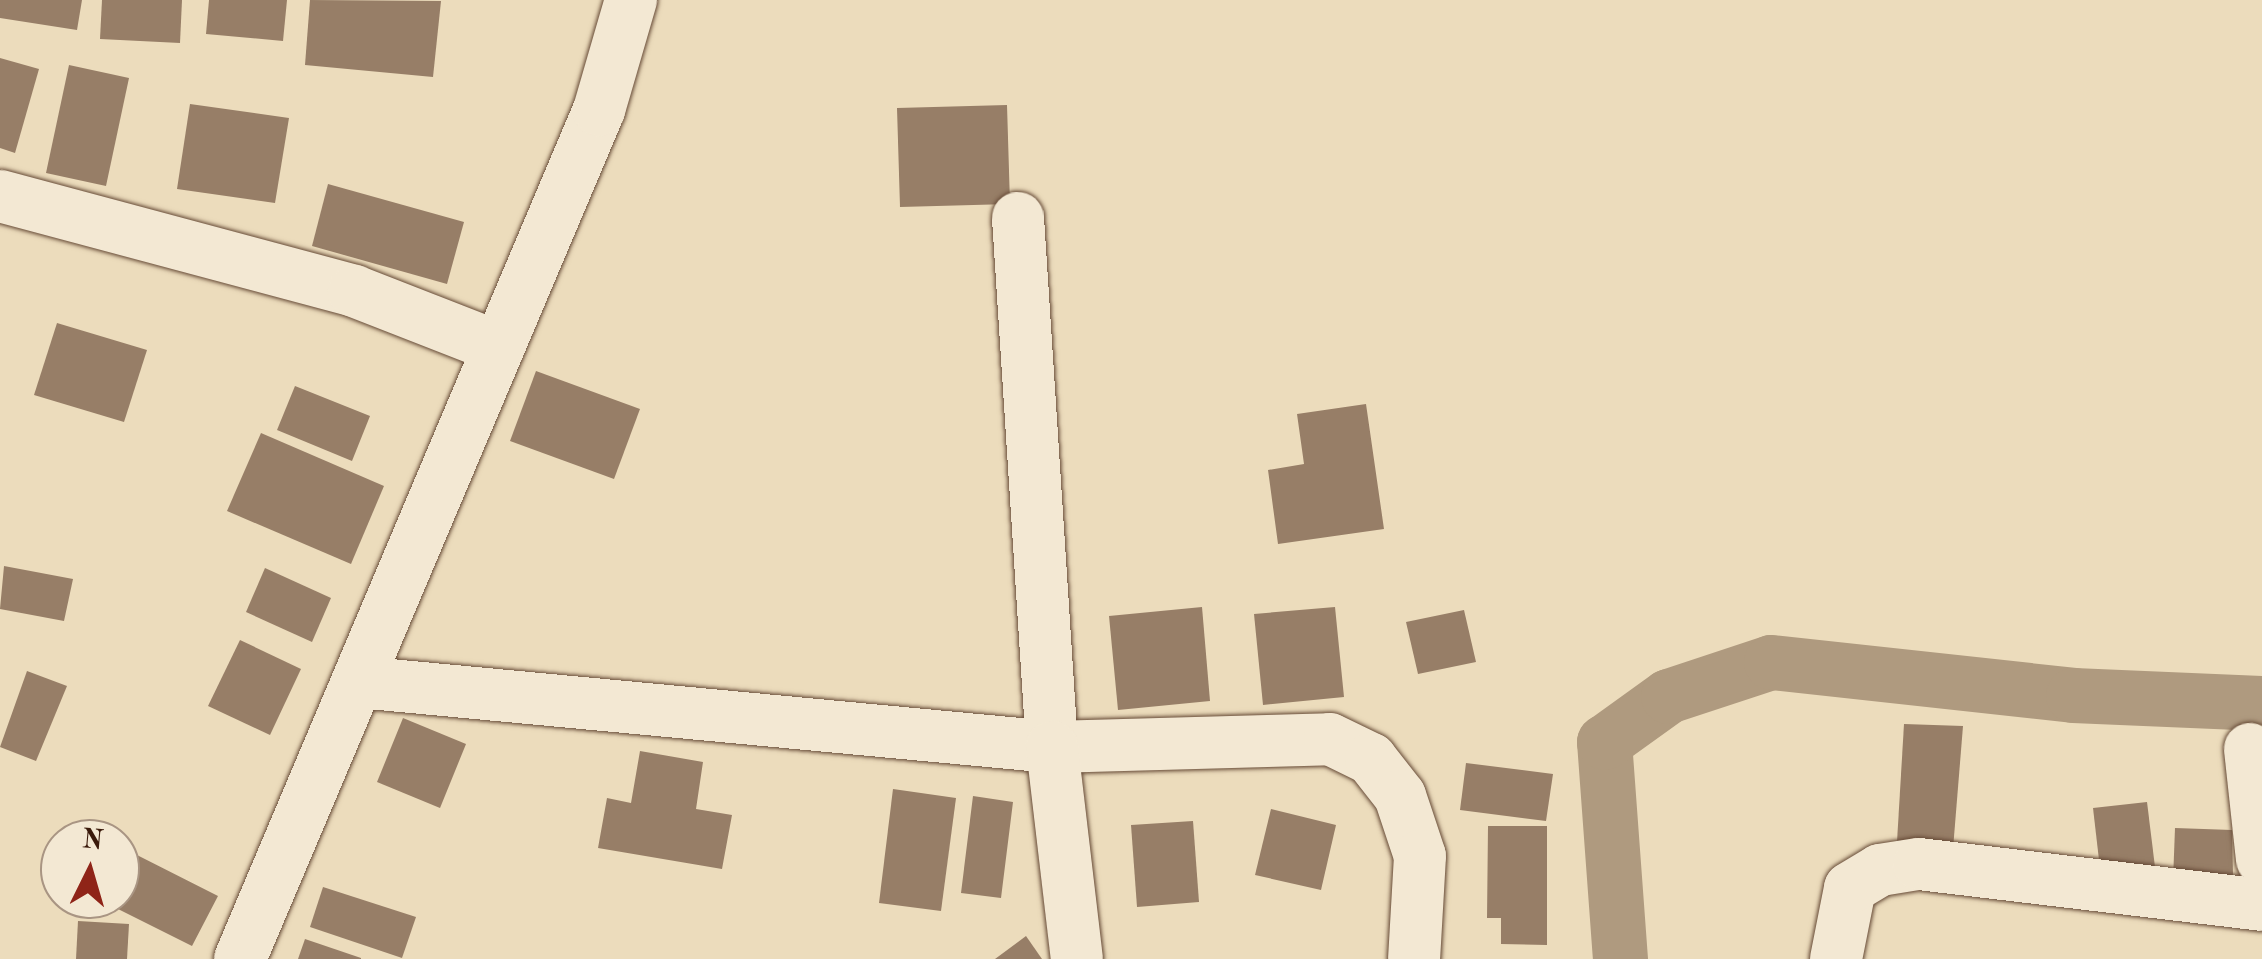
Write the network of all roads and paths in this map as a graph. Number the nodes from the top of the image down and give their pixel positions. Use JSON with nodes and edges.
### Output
{"nodes":[{"id":1,"x":631,"y":0,"type":"edge"},
{"id":2,"x":0,"y":196,"type":"edge"},
{"id":3,"x":1018,"y":218,"type":"dead end"},
{"id":4,"x":498,"y":347,"type":"junction"},
{"id":5,"x":358,"y":682,"type":"junction"},
{"id":6,"x":1052,"y":747,"type":"junction"},
{"id":7,"x":2250,"y":749,"type":"dead end"},
{"id":8,"x":2262,"y":859,"type":"edge"},
{"id":9,"x":2262,"y":905,"type":"edge"},
{"id":10,"x":240,"y":959,"type":"edge"},
{"id":11,"x":1077,"y":959,"type":"edge"},
{"id":12,"x":1414,"y":959,"type":"edge"},
{"id":13,"x":1836,"y":959,"type":"edge"}],
"edges":[{"from":1,"to":4,"type":"street"},
{"from":2,"to":4,"type":"street"},
{"from":3,"to":6,"type":"street"},
{"from":4,"to":5,"type":"street"},
{"from":5,"to":6,"type":"street"},
{"from":5,"to":10,"type":"street"},
{"from":6,"to":11,"type":"street"},
{"from":6,"to":12,"type":"street"},
{"from":7,"to":8,"type":"street"},
{"from":9,"to":13,"type":"street"}]}
